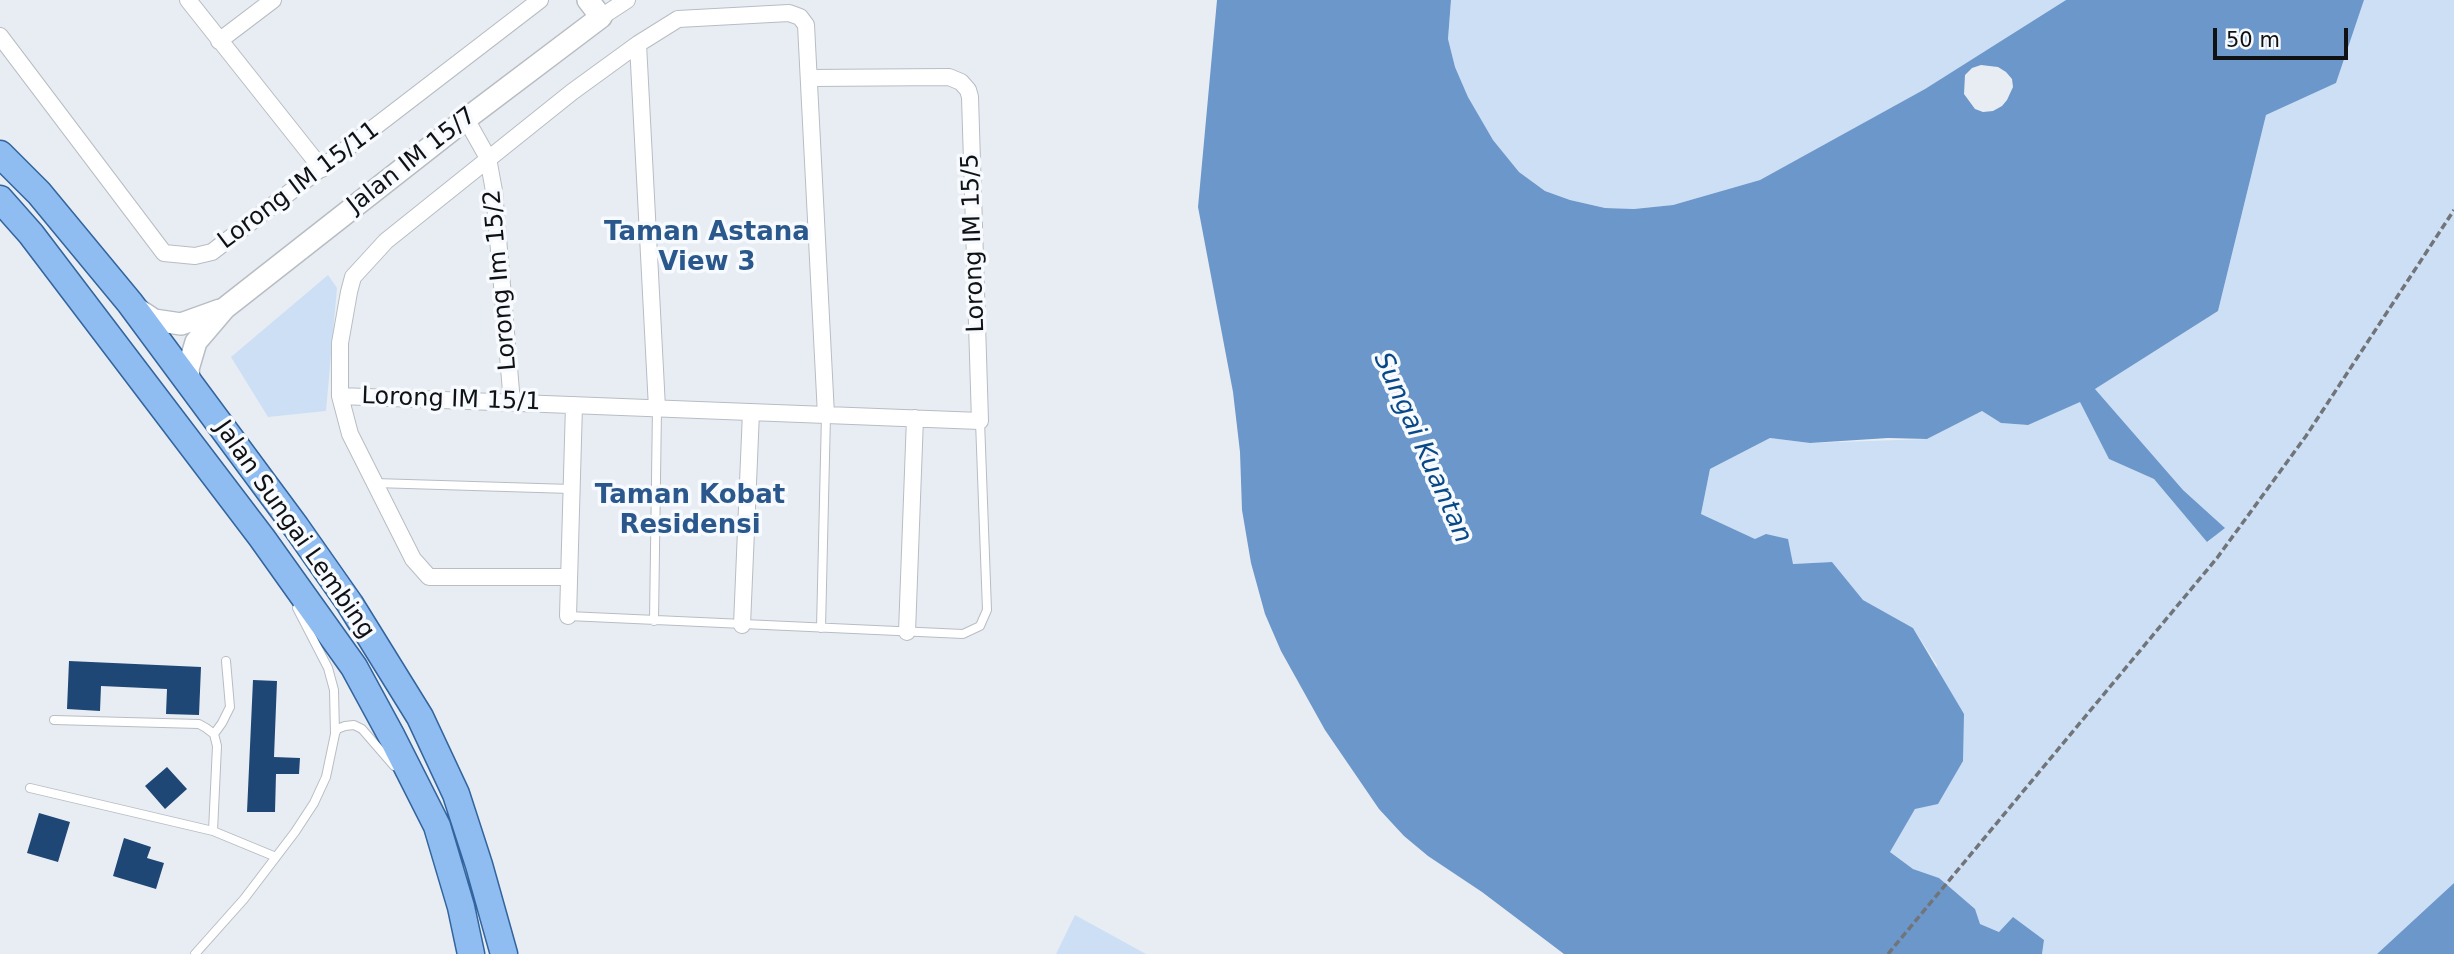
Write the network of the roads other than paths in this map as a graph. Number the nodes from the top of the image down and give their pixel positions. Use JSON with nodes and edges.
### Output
{"nodes":[{"id":1,"x":188,"y":0,"type":"edge"},
{"id":2,"x":273,"y":0,"type":"edge"},
{"id":3,"x":540,"y":0,"type":"edge"},
{"id":4,"x":588,"y":0,"type":"edge"},
{"id":5,"x":627,"y":0,"type":"edge"},
{"id":6,"x":601,"y":17,"type":"junction"},
{"id":7,"x":0,"y":36,"type":"edge"},
{"id":8,"x":219,"y":41,"type":"junction"},
{"id":9,"x":638,"y":44,"type":"junction"},
{"id":10,"x":809,"y":78,"type":"junction"},
{"id":11,"x":466,"y":119,"type":"junction"},
{"id":12,"x":0,"y":154,"type":"edge"},
{"id":13,"x":488,"y":158,"type":"junction"},
{"id":14,"x":322,"y":169,"type":"junction"},
{"id":15,"x":0,"y":199,"type":"edge"},
{"id":16,"x":130,"y":303,"type":"junction"},
{"id":17,"x":225,"y":308,"type":"junction"},
{"id":18,"x":190,"y":385,"type":"junction"},
{"id":19,"x":340,"y":396,"type":"junction"},
{"id":20,"x":512,"y":403,"type":"junction"},
{"id":21,"x":574,"y":405,"type":"junction"},
{"id":22,"x":657,"y":408,"type":"junction"},
{"id":23,"x":751,"y":412,"type":"junction"},
{"id":24,"x":826,"y":415,"type":"junction"},
{"id":25,"x":915,"y":418,"type":"junction"},
{"id":26,"x":980,"y":421,"type":"junction"},
{"id":27,"x":375,"y":483,"type":"junction"},
{"id":28,"x":571,"y":489,"type":"junction"},
{"id":29,"x":262,"y":538,"type":"junction"},
{"id":30,"x":568,"y":576,"type":"junction"},
{"id":31,"x":568,"y":616,"type":"joint"},
{"id":32,"x":654,"y":621,"type":"junction"},
{"id":33,"x":743,"y":625,"type":"junction"},
{"id":34,"x":821,"y":628,"type":"junction"},
{"id":35,"x":908,"y":632,"type":"junction"},
{"id":36,"x":226,"y":661,"type":"dead end"},
{"id":37,"x":54,"y":720,"type":"dead end"},
{"id":38,"x":214,"y":734,"type":"junction"},
{"id":39,"x":335,"y":734,"type":"junction"},
{"id":40,"x":415,"y":785,"type":"junction"},
{"id":41,"x":30,"y":788,"type":"dead end"},
{"id":42,"x":214,"y":831,"type":"junction"},
{"id":43,"x":276,"y":857,"type":"junction"},
{"id":44,"x":195,"y":954,"type":"edge"},
{"id":45,"x":471,"y":954,"type":"edge"},
{"id":46,"x":504,"y":954,"type":"edge"}],
"edges":[{"from":1,"to":8,"type":"street"},
{"from":2,"to":8,"type":"street"},
{"from":3,"to":14,"type":"street","name":"Lorong IM 15/11"},
{"from":4,"to":6,"type":"street"},
{"from":5,"to":6,"type":"street","name":"Jalan IM 15/7"},
{"from":6,"to":11,"type":"street","name":"Jalan IM 15/7"},
{"from":7,"to":14,"type":"street","name":"Lorong IM 15/11"},
{"from":8,"to":14,"type":"street"},
{"from":9,"to":10,"type":"street","name":"Lorong IM 15/1"},
{"from":9,"to":13,"type":"street","name":"Lorong IM 15/1"},
{"from":9,"to":22,"type":"street"},
{"from":10,"to":24,"type":"street"},
{"from":10,"to":26,"type":"street","name":"Lorong IM 15/5"},
{"from":11,"to":13,"type":"street"},
{"from":11,"to":17,"type":"street","name":"Jalan IM 15/7"},
{"from":12,"to":16,"type":"main road","name":"Jalan Sungai Lembing"},
{"from":13,"to":19,"type":"street","name":"Lorong IM 15/1"},
{"from":13,"to":20,"type":"street","name":"Lorong Im 15/2"},
{"from":15,"to":29,"type":"main road","name":"Jalan Sungai Lembing"},
{"from":16,"to":17,"type":"street"},
{"from":16,"to":18,"type":"main road","name":"Jalan Sungai Lembing"},
{"from":17,"to":18,"type":"street"},
{"from":18,"to":46,"type":"main road","name":"Jalan Sungai Lembing"},
{"from":19,"to":20,"type":"street","name":"Lorong IM 15/1"},
{"from":19,"to":27,"type":"street"},
{"from":20,"to":21,"type":"street","name":"Lorong IM 15/1"},
{"from":21,"to":22,"type":"street","name":"Lorong IM 15/1"},
{"from":21,"to":28,"type":"street"},
{"from":22,"to":23,"type":"street","name":"Lorong IM 15/1"},
{"from":22,"to":32,"type":"lane"},
{"from":23,"to":24,"type":"street","name":"Lorong IM 15/1"},
{"from":23,"to":33,"type":"street"},
{"from":24,"to":25,"type":"street","name":"Lorong IM 15/1"},
{"from":24,"to":34,"type":"lane"},
{"from":25,"to":26,"type":"street","name":"Lorong IM 15/1"},
{"from":25,"to":35,"type":"street"},
{"from":26,"to":35,"type":"lane"},
{"from":27,"to":28,"type":"lane"},
{"from":27,"to":30,"type":"street"},
{"from":28,"to":30,"type":"street"},
{"from":29,"to":39,"type":"lane"},
{"from":29,"to":40,"type":"main road","name":"Jalan Sungai Lembing"},
{"from":30,"to":31,"type":"street"},
{"from":31,"to":32,"type":"lane"},
{"from":32,"to":33,"type":"lane"},
{"from":33,"to":34,"type":"lane"},
{"from":34,"to":35,"type":"lane"},
{"from":36,"to":38,"type":"lane"},
{"from":37,"to":38,"type":"lane"},
{"from":38,"to":42,"type":"lane"},
{"from":39,"to":40,"type":"lane"},
{"from":39,"to":43,"type":"lane"},
{"from":40,"to":45,"type":"main road","name":"Jalan Sungai Lembing"},
{"from":41,"to":42,"type":"lane"},
{"from":42,"to":43,"type":"lane"},
{"from":43,"to":44,"type":"lane"}]}
